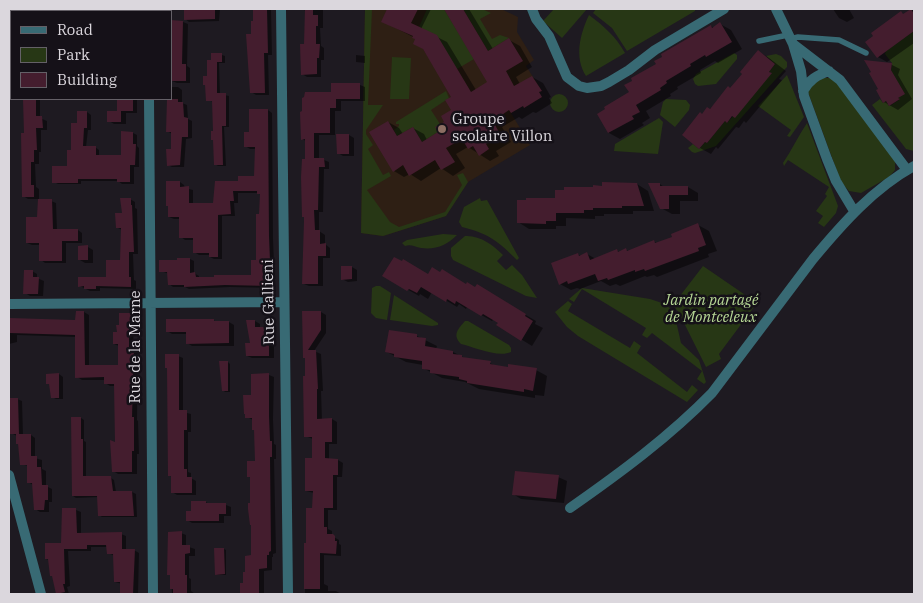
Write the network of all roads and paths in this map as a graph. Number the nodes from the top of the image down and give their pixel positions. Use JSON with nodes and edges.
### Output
{"nodes":[{"id":1,"x":281,"y":9,"type":"edge"},
{"id":2,"x":532,"y":9,"type":"edge"},
{"id":3,"x":724,"y":9,"type":"edge"},
{"id":4,"x":776,"y":9,"type":"edge"},
{"id":5,"x":790,"y":39,"type":"junction"},
{"id":6,"x":758,"y":41,"type":"dead end"},
{"id":7,"x":866,"y":54,"type":"dead end"},
{"id":8,"x":829,"y":71,"type":"junction"},
{"id":9,"x":804,"y":91,"type":"junction"},
{"id":10,"x":149,"y":100,"type":"edge"},
{"id":11,"x":911,"y":168,"type":"edge"},
{"id":12,"x":854,"y":211,"type":"junction"},
{"id":13,"x":284,"y":302,"type":"junction"},
{"id":14,"x":150,"y":303,"type":"junction"},
{"id":15,"x":9,"y":304,"type":"edge"},
{"id":16,"x":9,"y":475,"type":"edge"},
{"id":17,"x":570,"y":508,"type":"dead end"},
{"id":18,"x":41,"y":594,"type":"edge"},
{"id":19,"x":153,"y":594,"type":"edge"},
{"id":20,"x":288,"y":594,"type":"edge"}],
"edges":[{"from":1,"to":13,"type":"street","name":"Rue Gallieni"},
{"from":2,"to":3,"type":"street"},
{"from":4,"to":5,"type":"street"},
{"from":5,"to":6,"type":"lane"},
{"from":5,"to":7,"type":"lane"},
{"from":5,"to":8,"type":"street"},
{"from":5,"to":9,"type":"street"},
{"from":8,"to":9,"type":"street"},
{"from":8,"to":11,"type":"street"},
{"from":9,"to":12,"type":"street"},
{"from":10,"to":14,"type":"street","name":"Rue de la Marne"},
{"from":11,"to":12,"type":"street"},
{"from":12,"to":17,"type":"street"},
{"from":13,"to":14,"type":"street"},
{"from":13,"to":20,"type":"street","name":"Rue Gallieni"},
{"from":14,"to":15,"type":"street"},
{"from":14,"to":19,"type":"street","name":"Rue de la Marne"},
{"from":16,"to":18,"type":"street"}]}
